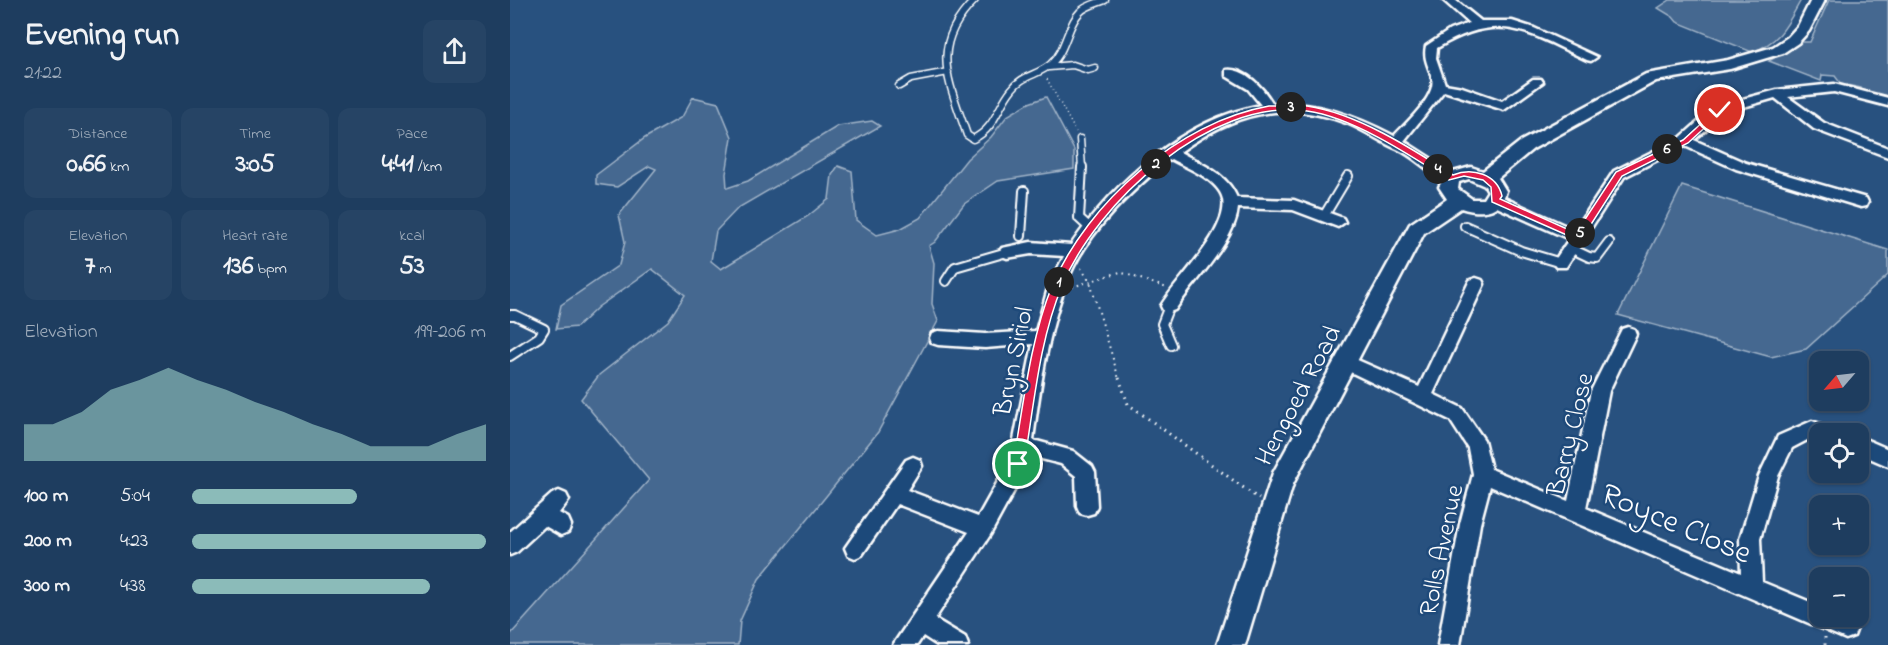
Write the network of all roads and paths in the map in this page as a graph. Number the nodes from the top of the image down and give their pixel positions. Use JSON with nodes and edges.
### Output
{"nodes":[{"id":1,"x":975,"y":0,"type":"edge"},
{"id":2,"x":1105,"y":0,"type":"edge"},
{"id":3,"x":1448,"y":0,"type":"edge"},
{"id":4,"x":1818,"y":0,"type":"edge"},
{"id":5,"x":1477,"y":24,"type":"junction"},
{"id":6,"x":1591,"y":57,"type":"dead end"},
{"id":7,"x":1046,"y":68,"type":"junction"},
{"id":8,"x":1095,"y":68,"type":"dead end"},
{"id":9,"x":948,"y":72,"type":"junction"},
{"id":10,"x":1230,"y":73,"type":"dead end"},
{"id":11,"x":1537,"y":82,"type":"dead end"},
{"id":12,"x":898,"y":86,"type":"dead end"},
{"id":13,"x":1439,"y":87,"type":"junction"},
{"id":14,"x":1778,"y":94,"type":"junction"},
{"id":15,"x":1888,"y":102,"type":"edge"},
{"id":16,"x":1269,"y":108,"type":"junction"},
{"id":17,"x":1080,"y":140,"type":"joint"},
{"id":18,"x":1686,"y":141,"type":"junction"},
{"id":19,"x":1394,"y":144,"type":"junction"},
{"id":20,"x":1171,"y":153,"type":"junction"},
{"id":21,"x":1888,"y":153,"type":"edge"},
{"id":22,"x":1348,"y":176,"type":"dead end"},
{"id":23,"x":1452,"y":178,"type":"junction"},
{"id":24,"x":1485,"y":178,"type":"junction"},
{"id":25,"x":1024,"y":191,"type":"dead end"},
{"id":26,"x":1495,"y":200,"type":"junction"},
{"id":27,"x":1459,"y":201,"type":"junction"},
{"id":28,"x":1861,"y":202,"type":"dead end"},
{"id":29,"x":1231,"y":203,"type":"junction"},
{"id":30,"x":1331,"y":219,"type":"joint"},
{"id":31,"x":1465,"y":226,"type":"dead end"},
{"id":32,"x":1092,"y":230,"type":"junction"},
{"id":33,"x":1609,"y":242,"type":"dead end"},
{"id":34,"x":1574,"y":243,"type":"junction"},
{"id":35,"x":1016,"y":246,"type":"junction"},
{"id":36,"x":1075,"y":251,"type":"junction"},
{"id":37,"x":1561,"y":263,"type":"joint"},
{"id":38,"x":946,"y":281,"type":"dead end"},
{"id":39,"x":1090,"y":282,"type":"junction"},
{"id":40,"x":1476,"y":284,"type":"dead end"},
{"id":41,"x":1178,"y":292,"type":"junction"},
{"id":42,"x":1055,"y":293,"type":"junction"},
{"id":43,"x":1169,"y":306,"type":"joint"},
{"id":44,"x":510,"y":315,"type":"edge"},
{"id":45,"x":1628,"y":334,"type":"dead end"},
{"id":46,"x":1042,"y":337,"type":"junction"},
{"id":47,"x":938,"y":338,"type":"dead end"},
{"id":48,"x":1171,"y":345,"type":"dead end"},
{"id":49,"x":510,"y":356,"type":"edge"},
{"id":50,"x":1346,"y":362,"type":"junction"},
{"id":51,"x":1423,"y":397,"type":"junction"},
{"id":52,"x":1809,"y":430,"type":"edge"},
{"id":53,"x":1022,"y":446,"type":"junction"},
{"id":54,"x":1869,"y":449,"type":"edge"},
{"id":55,"x":1888,"y":458,"type":"edge"},
{"id":56,"x":913,"y":466,"type":"dead end"},
{"id":57,"x":1483,"y":474,"type":"junction"},
{"id":58,"x":894,"y":494,"type":"junction"},
{"id":59,"x":559,"y":500,"type":"dead end"},
{"id":60,"x":1262,"y":501,"type":"dead end"},
{"id":61,"x":1087,"y":506,"type":"dead end"},
{"id":62,"x":1575,"y":513,"type":"junction"},
{"id":63,"x":543,"y":516,"type":"junction"},
{"id":64,"x":561,"y":525,"type":"dead end"},
{"id":65,"x":983,"y":528,"type":"junction"},
{"id":66,"x":510,"y":545,"type":"edge"},
{"id":67,"x":855,"y":548,"type":"dead end"},
{"id":68,"x":1752,"y":588,"type":"junction"},
{"id":69,"x":920,"y":622,"type":"junction"},
{"id":70,"x":1846,"y":628,"type":"dead end"},
{"id":71,"x":904,"y":645,"type":"edge"},
{"id":72,"x":957,"y":645,"type":"edge"},
{"id":73,"x":1231,"y":645,"type":"edge"},
{"id":74,"x":1449,"y":645,"type":"edge"}],
"edges":[{"from":1,"to":9,"type":"lane"},
{"from":2,"to":7,"type":"lane"},
{"from":3,"to":5,"type":"street"},
{"from":4,"to":24,"type":"street"},
{"from":5,"to":6,"type":"street"},
{"from":5,"to":13,"type":"street"},
{"from":7,"to":8,"type":"lane"},
{"from":7,"to":9,"type":"lane"},
{"from":7,"to":17,"type":"path"},
{"from":9,"to":12,"type":"lane"},
{"from":10,"to":16,"type":"street"},
{"from":11,"to":13,"type":"street"},
{"from":13,"to":19,"type":"street"},
{"from":14,"to":15,"type":"street"},
{"from":14,"to":18,"type":"street"},
{"from":14,"to":21,"type":"street"},
{"from":16,"to":19,"type":"street","name":"Bryn Siriol"},
{"from":16,"to":20,"type":"street","name":"Bryn Siriol"},
{"from":17,"to":32,"type":"lane"},
{"from":18,"to":28,"type":"street"},
{"from":18,"to":34,"type":"street"},
{"from":19,"to":23,"type":"street","name":"Bryn Siriol"},
{"from":20,"to":29,"type":"street"},
{"from":20,"to":32,"type":"street","name":"Bryn Siriol"},
{"from":22,"to":30,"type":"lane"},
{"from":23,"to":24,"type":"street"},
{"from":23,"to":27,"type":"street"},
{"from":24,"to":26,"type":"street"},
{"from":25,"to":35,"type":"lane"},
{"from":26,"to":27,"type":"street"},
{"from":26,"to":34,"type":"street"},
{"from":27,"to":50,"type":"street","name":"Hengoed Road"},
{"from":29,"to":30,"type":"street"},
{"from":29,"to":41,"type":"street"},
{"from":31,"to":37,"type":"lane"},
{"from":32,"to":36,"type":"street","name":"Bryn Siriol"},
{"from":33,"to":34,"type":"lane"},
{"from":34,"to":37,"type":"street"},
{"from":35,"to":36,"type":"street"},
{"from":35,"to":38,"type":"lane"},
{"from":36,"to":42,"type":"street","name":"Bryn Siriol"},
{"from":39,"to":41,"type":"path"},
{"from":39,"to":42,"type":"path"},
{"from":39,"to":60,"type":"path"},
{"from":40,"to":51,"type":"street"},
{"from":41,"to":43,"type":"street"},
{"from":42,"to":46,"type":"street","name":"Bryn Siriol"},
{"from":43,"to":48,"type":"lane"},
{"from":44,"to":49,"type":"lane"},
{"from":45,"to":62,"type":"street","name":"Barry Close"},
{"from":46,"to":47,"type":"street"},
{"from":46,"to":53,"type":"street","name":"Bryn Siriol"},
{"from":50,"to":51,"type":"street","name":"Rolls Avenue"},
{"from":50,"to":73,"type":"street","name":"Hengoed Road"},
{"from":51,"to":57,"type":"street","name":"Rolls Avenue"},
{"from":52,"to":68,"type":"street"},
{"from":53,"to":61,"type":"street"},
{"from":53,"to":65,"type":"street","name":"Bryn Siriol"},
{"from":54,"to":55,"type":"street"},
{"from":56,"to":58,"type":"street"},
{"from":57,"to":62,"type":"street","name":"Royce Close"},
{"from":57,"to":74,"type":"street","name":"Rolls Avenue"},
{"from":58,"to":65,"type":"street"},
{"from":58,"to":67,"type":"street"},
{"from":59,"to":63,"type":"street"},
{"from":62,"to":68,"type":"street","name":"Royce Close"},
{"from":63,"to":64,"type":"street"},
{"from":63,"to":66,"type":"street"},
{"from":65,"to":69,"type":"street","name":"Bryn Siriol"},
{"from":68,"to":70,"type":"street","name":"Royce Close"},
{"from":69,"to":71,"type":"street","name":"Bryn Siriol"},
{"from":69,"to":72,"type":"street"}]}
